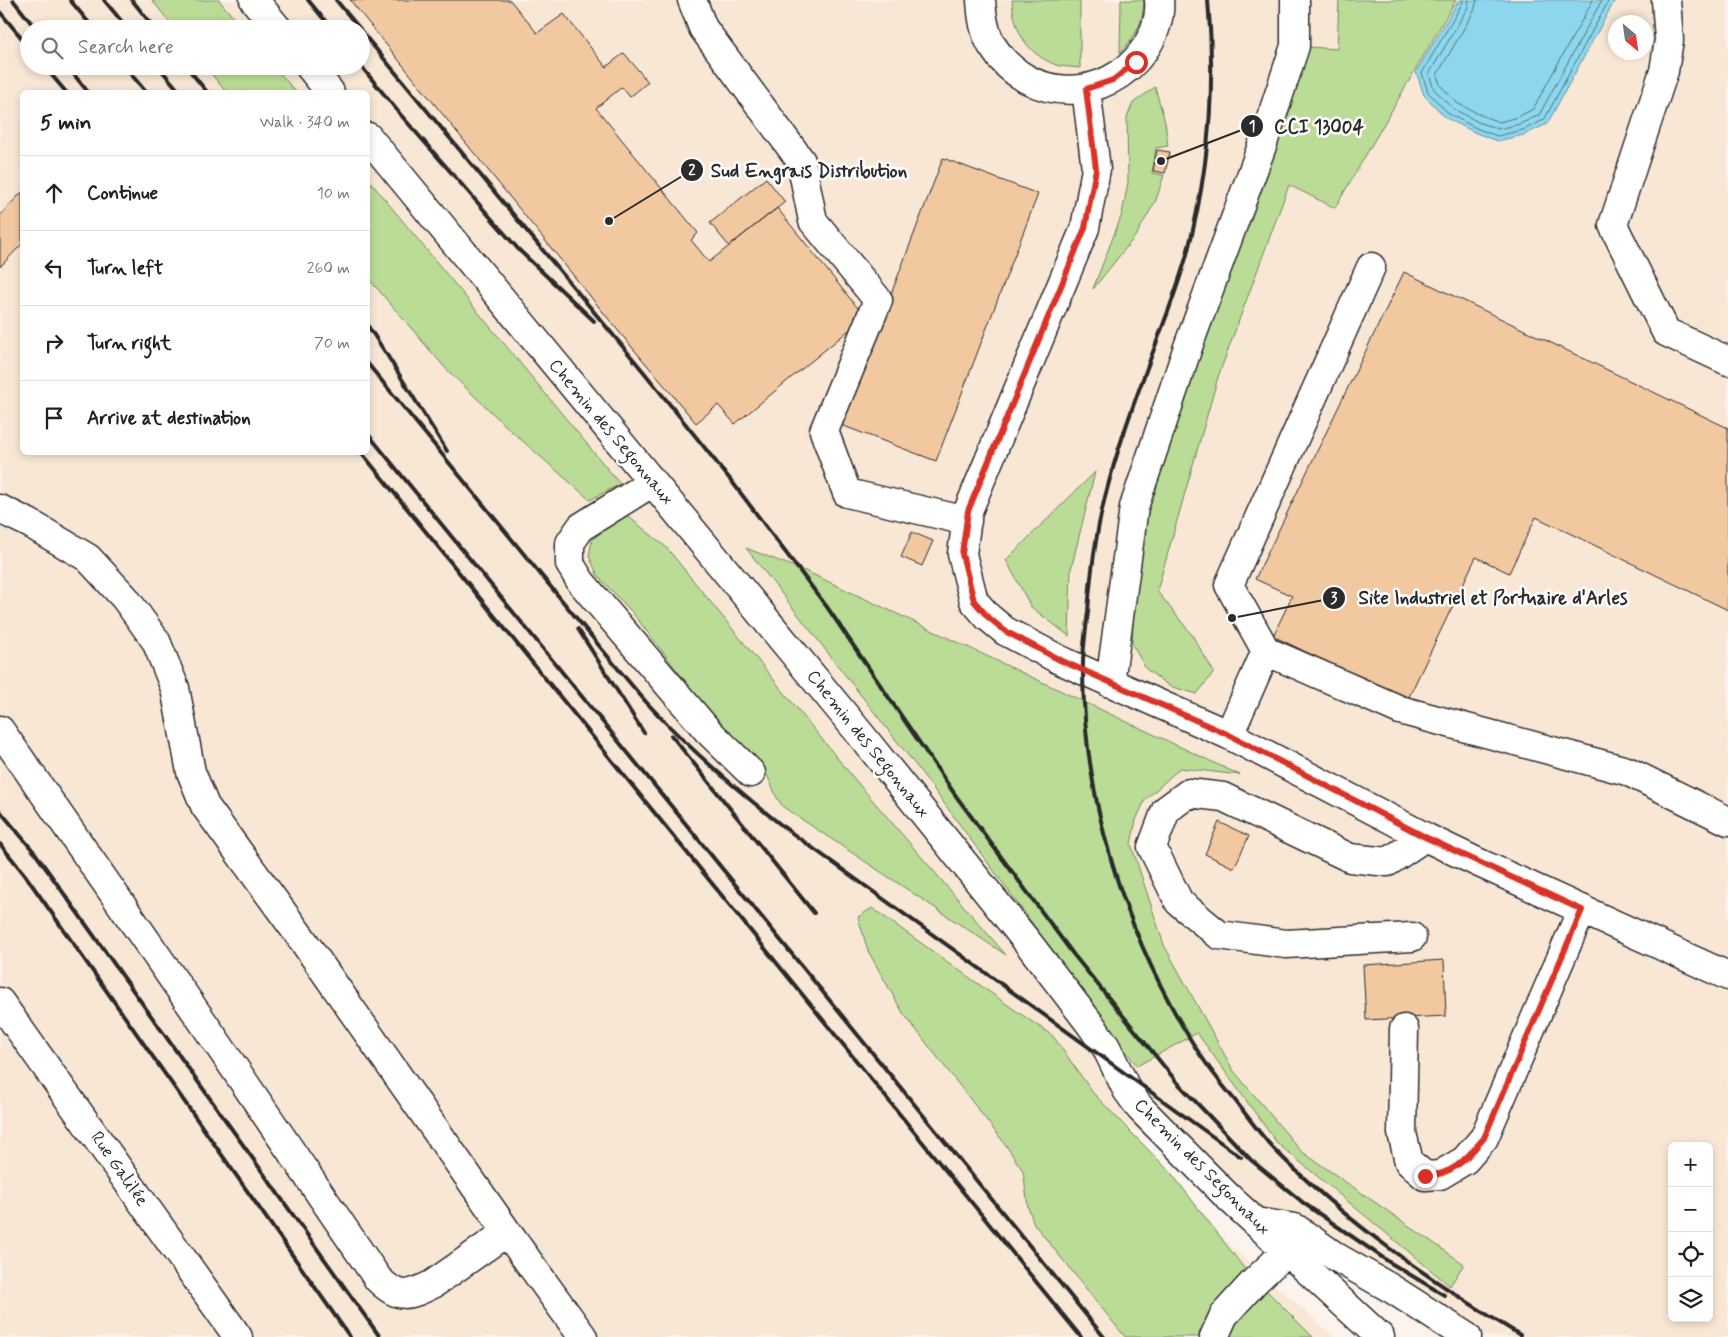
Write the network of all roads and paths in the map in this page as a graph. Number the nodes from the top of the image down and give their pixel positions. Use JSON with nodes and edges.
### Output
{"nodes":[{"id":1,"x":254,"y":0,"type":"edge"},
{"id":2,"x":692,"y":0,"type":"edge"},
{"id":3,"x":981,"y":0,"type":"edge"},
{"id":4,"x":1159,"y":0,"type":"edge"},
{"id":5,"x":1295,"y":0,"type":"edge"},
{"id":6,"x":1666,"y":0,"type":"edge"},
{"id":7,"x":271,"y":20,"type":"edge"},
{"id":8,"x":316,"y":75,"type":"edge"},
{"id":9,"x":1086,"y":89,"type":"junction"},
{"id":10,"x":328,"y":90,"type":"edge"},
{"id":11,"x":370,"y":140,"type":"edge"},
{"id":12,"x":1371,"y":267,"type":"dead end"},
{"id":13,"x":1728,"y":361,"type":"edge"},
{"id":14,"x":653,"y":482,"type":"junction"},
{"id":15,"x":0,"y":510,"type":"edge"},
{"id":16,"x":967,"y":521,"type":"junction"},
{"id":17,"x":1266,"y":651,"type":"junction"},
{"id":18,"x":1110,"y":683,"type":"junction"},
{"id":19,"x":0,"y":730,"type":"edge"},
{"id":20,"x":1229,"y":735,"type":"junction"},
{"id":21,"x":751,"y":772,"type":"dead end"},
{"id":22,"x":1728,"y":821,"type":"edge"},
{"id":23,"x":1425,"y":837,"type":"junction"},
{"id":24,"x":1582,"y":910,"type":"junction"},
{"id":25,"x":1412,"y":937,"type":"dead end"},
{"id":26,"x":1728,"y":976,"type":"edge"},
{"id":27,"x":0,"y":1002,"type":"edge"},
{"id":28,"x":1404,"y":1029,"type":"dead end"},
{"id":29,"x":1256,"y":1222,"type":"junction"},
{"id":30,"x":507,"y":1232,"type":"junction"},
{"id":31,"x":1287,"y":1251,"type":"junction"},
{"id":32,"x":238,"y":1337,"type":"edge"},
{"id":33,"x":583,"y":1337,"type":"edge"},
{"id":34,"x":1214,"y":1337,"type":"edge"},
{"id":35,"x":1380,"y":1337,"type":"edge"},
{"id":36,"x":1467,"y":1337,"type":"edge"}],
"edges":[{"from":1,"to":7,"type":"street"},
{"from":2,"to":16,"type":"street"},
{"from":3,"to":9,"type":"street"},
{"from":4,"to":9,"type":"street"},
{"from":5,"to":18,"type":"street"},
{"from":6,"to":13,"type":"street"},
{"from":8,"to":10,"type":"street"},
{"from":9,"to":16,"type":"street"},
{"from":11,"to":14,"type":"street","name":"Chemin des Segonnaux"},
{"from":12,"to":17,"type":"street"},
{"from":14,"to":21,"type":"street"},
{"from":14,"to":29,"type":"street","name":"Chemin des Segonnaux"},
{"from":15,"to":30,"type":"street"},
{"from":16,"to":18,"type":"street"},
{"from":17,"to":20,"type":"street"},
{"from":17,"to":22,"type":"street"},
{"from":18,"to":20,"type":"street"},
{"from":19,"to":30,"type":"street"},
{"from":20,"to":23,"type":"street"},
{"from":23,"to":24,"type":"street"},
{"from":23,"to":25,"type":"street"},
{"from":24,"to":26,"type":"street"},
{"from":24,"to":28,"type":"street"},
{"from":27,"to":32,"type":"street","name":"Rue Galilée"},
{"from":29,"to":31,"type":"street","name":"Chemin des Segonnaux"},
{"from":29,"to":36,"type":"street"},
{"from":30,"to":33,"type":"street"},
{"from":31,"to":34,"type":"street"},
{"from":31,"to":35,"type":"street","name":"Chemin des Segonnaux"}]}
